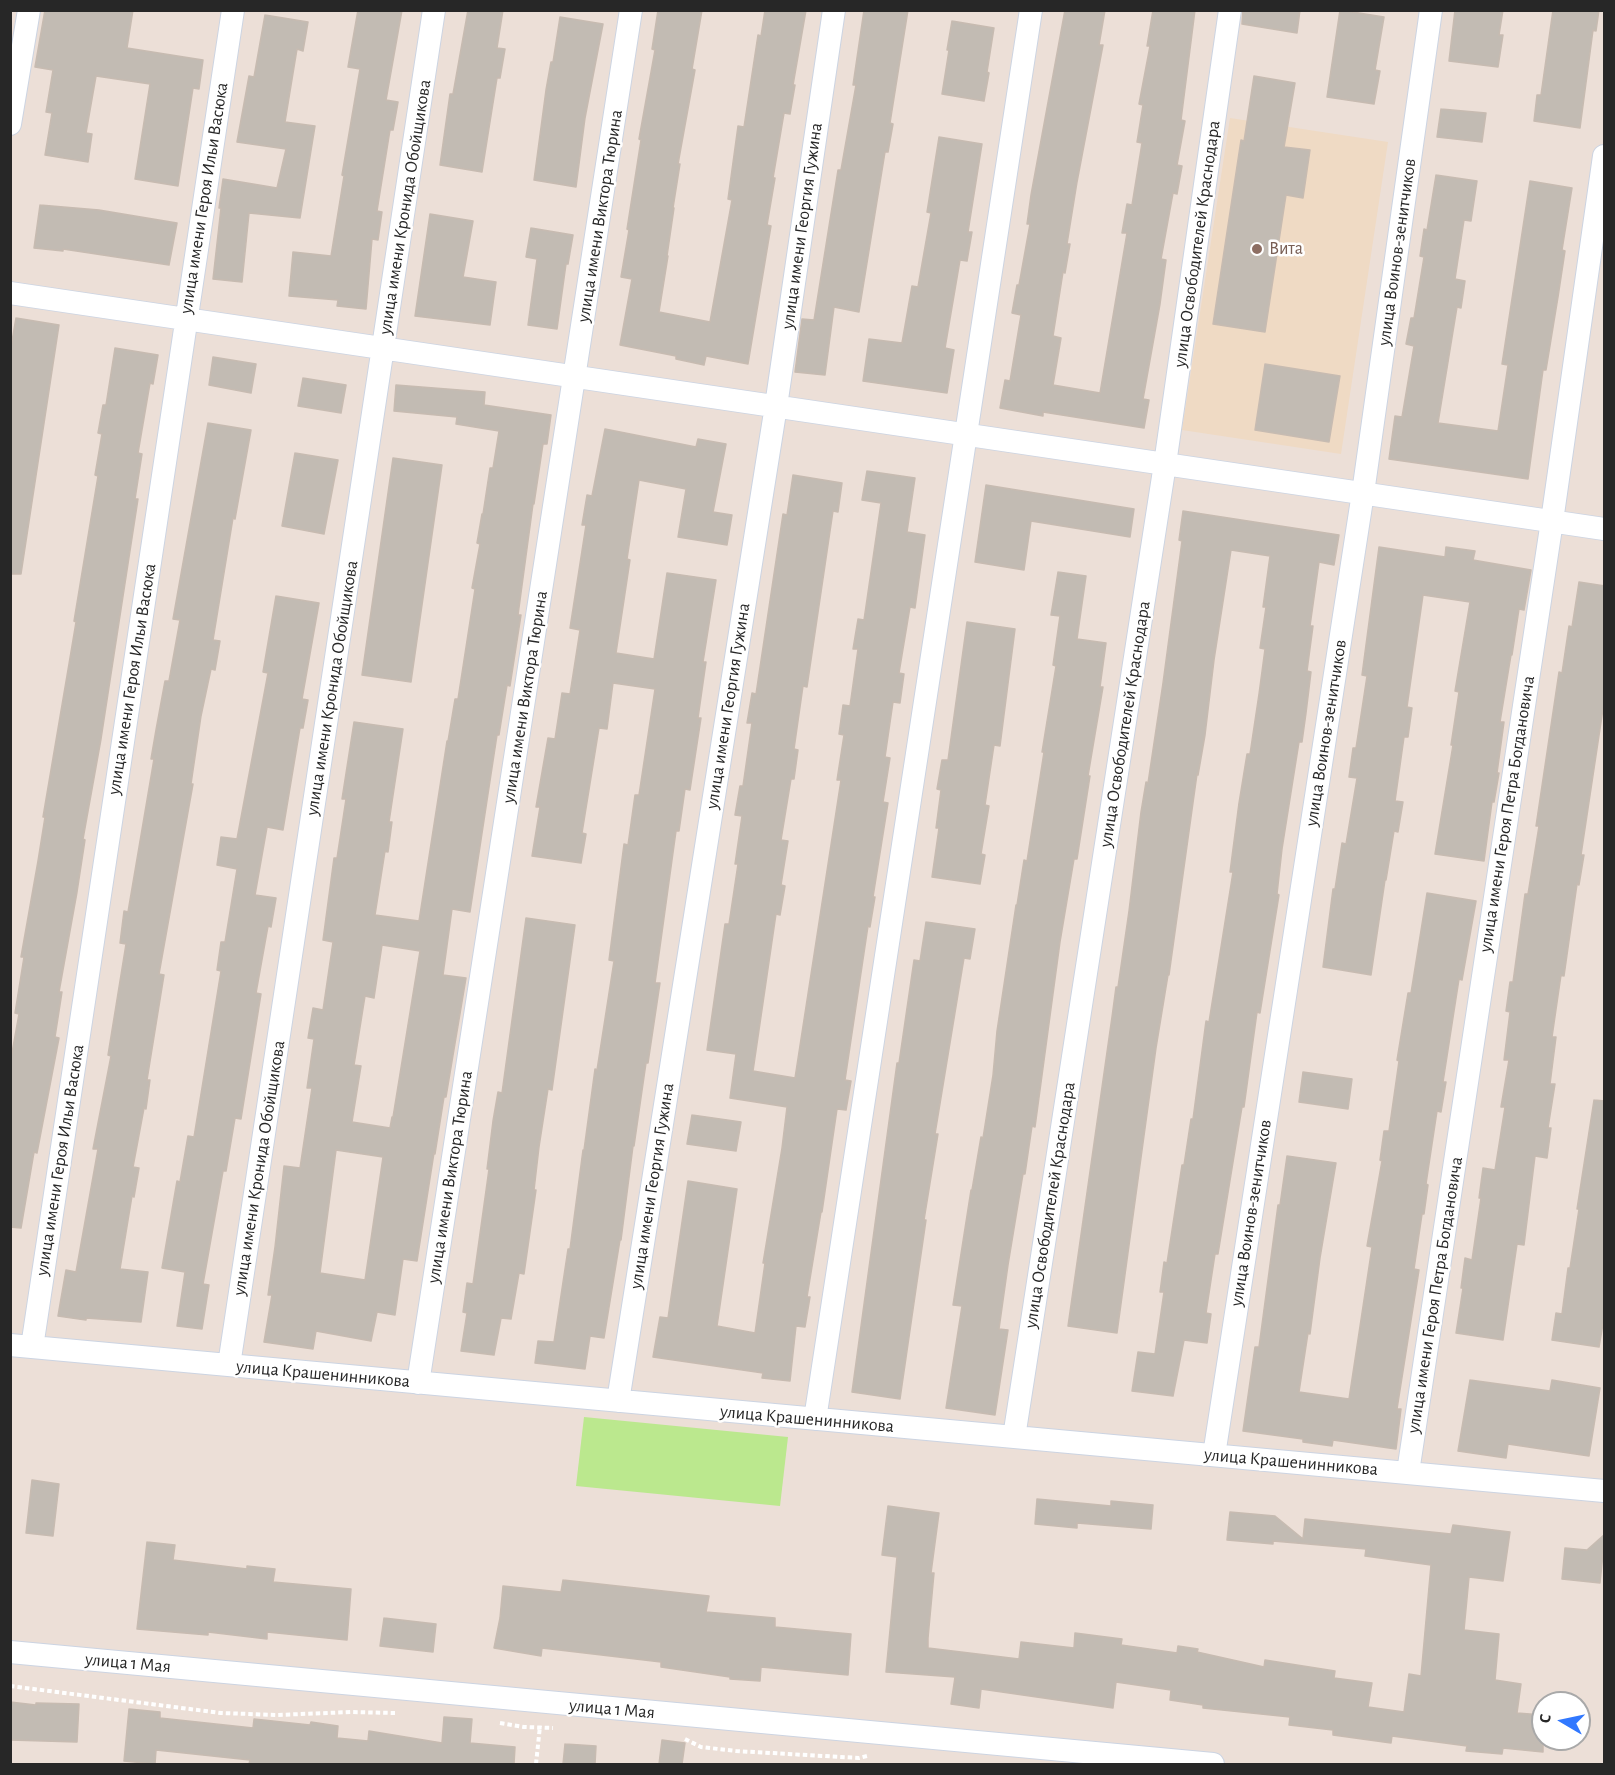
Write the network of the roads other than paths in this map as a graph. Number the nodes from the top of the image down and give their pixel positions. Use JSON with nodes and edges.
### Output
{"nodes":[{"id":1,"x":29,"y":10,"type":"edge"},
{"id":2,"x":233,"y":10,"type":"edge"},
{"id":3,"x":434,"y":10,"type":"edge"},
{"id":4,"x":632,"y":10,"type":"edge"},
{"id":5,"x":834,"y":10,"type":"edge"},
{"id":6,"x":1031,"y":10,"type":"edge"},
{"id":7,"x":1230,"y":10,"type":"edge"},
{"id":8,"x":1431,"y":10,"type":"edge"},
{"id":9,"x":10,"y":124,"type":"edge"},
{"id":10,"x":1605,"y":156,"type":"edge"},
{"id":11,"x":10,"y":293,"type":"edge"},
{"id":12,"x":186,"y":319,"type":"junction"},
{"id":13,"x":383,"y":348,"type":"junction"},
{"id":14,"x":575,"y":377,"type":"junction"},
{"id":15,"x":776,"y":406,"type":"junction"},
{"id":16,"x":968,"y":435,"type":"junction"},
{"id":17,"x":1166,"y":464,"type":"junction"},
{"id":18,"x":1363,"y":493,"type":"junction"},
{"id":19,"x":1552,"y":521,"type":"junction"},
{"id":20,"x":1605,"y":529,"type":"edge"},
{"id":21,"x":21,"y":1346,"type":"edge"},
{"id":22,"x":229,"y":1365,"type":"junction"},
{"id":23,"x":418,"y":1383,"type":"junction"},
{"id":24,"x":618,"y":1401,"type":"junction"},
{"id":25,"x":815,"y":1419,"type":"junction"},
{"id":26,"x":1014,"y":1437,"type":"junction"},
{"id":27,"x":1214,"y":1455,"type":"junction"},
{"id":28,"x":1408,"y":1472,"type":"junction"},
{"id":29,"x":1604,"y":1488,"type":"edge"},
{"id":30,"x":10,"y":1652,"type":"edge"},
{"id":31,"x":1213,"y":1764,"type":"edge"}],
"edges":[{"from":1,"to":9,"type":"street"},
{"from":2,"to":12,"type":"street","name":"улица имени Героя Ильи Васюка"},
{"from":3,"to":13,"type":"street","name":"улица имени Кронида Обойщикова"},
{"from":4,"to":14,"type":"street","name":"улица имени Виктора Тюрина"},
{"from":5,"to":15,"type":"street","name":"улица имени Георгия Гужина"},
{"from":6,"to":16,"type":"street"},
{"from":7,"to":17,"type":"street","name":"улица Освободителей Краснодара"},
{"from":8,"to":18,"type":"street","name":"улица Воинов-зенитчиков"},
{"from":10,"to":19,"type":"street","name":"улица имени Героя Петра Богдановича"},
{"from":11,"to":12,"type":"street"},
{"from":12,"to":13,"type":"street"},
{"from":12,"to":21,"type":"street","name":"улица имени Героя Ильи Васюка"},
{"from":13,"to":14,"type":"street"},
{"from":13,"to":22,"type":"street","name":"улица имени Кронида Обойщикова"},
{"from":14,"to":15,"type":"street"},
{"from":14,"to":23,"type":"street","name":"улица имени Виктора Тюрина"},
{"from":15,"to":16,"type":"street"},
{"from":15,"to":24,"type":"street","name":"улица имени Георгия Гужина"},
{"from":16,"to":17,"type":"street"},
{"from":16,"to":25,"type":"street"},
{"from":17,"to":18,"type":"street"},
{"from":17,"to":26,"type":"street","name":"улица Освободителей Краснодара"},
{"from":18,"to":19,"type":"street"},
{"from":18,"to":27,"type":"street","name":"улица Воинов-зенитчиков"},
{"from":19,"to":20,"type":"street"},
{"from":19,"to":28,"type":"street","name":"улица имени Героя Петра Богдановича"},
{"from":21,"to":22,"type":"street","name":"улица Крашенинникова"},
{"from":22,"to":23,"type":"street","name":"улица Крашенинникова"},
{"from":23,"to":24,"type":"street","name":"улица Крашенинникова"},
{"from":24,"to":25,"type":"street","name":"улица Крашенинникова"},
{"from":25,"to":26,"type":"street","name":"улица Крашенинникова"},
{"from":26,"to":27,"type":"street","name":"улица Крашенинникова"},
{"from":27,"to":28,"type":"street","name":"улица Крашенинникова"},
{"from":28,"to":29,"type":"street","name":"улица Крашенинникова"},
{"from":30,"to":31,"type":"street","name":"улица 1 Мая"}]}
